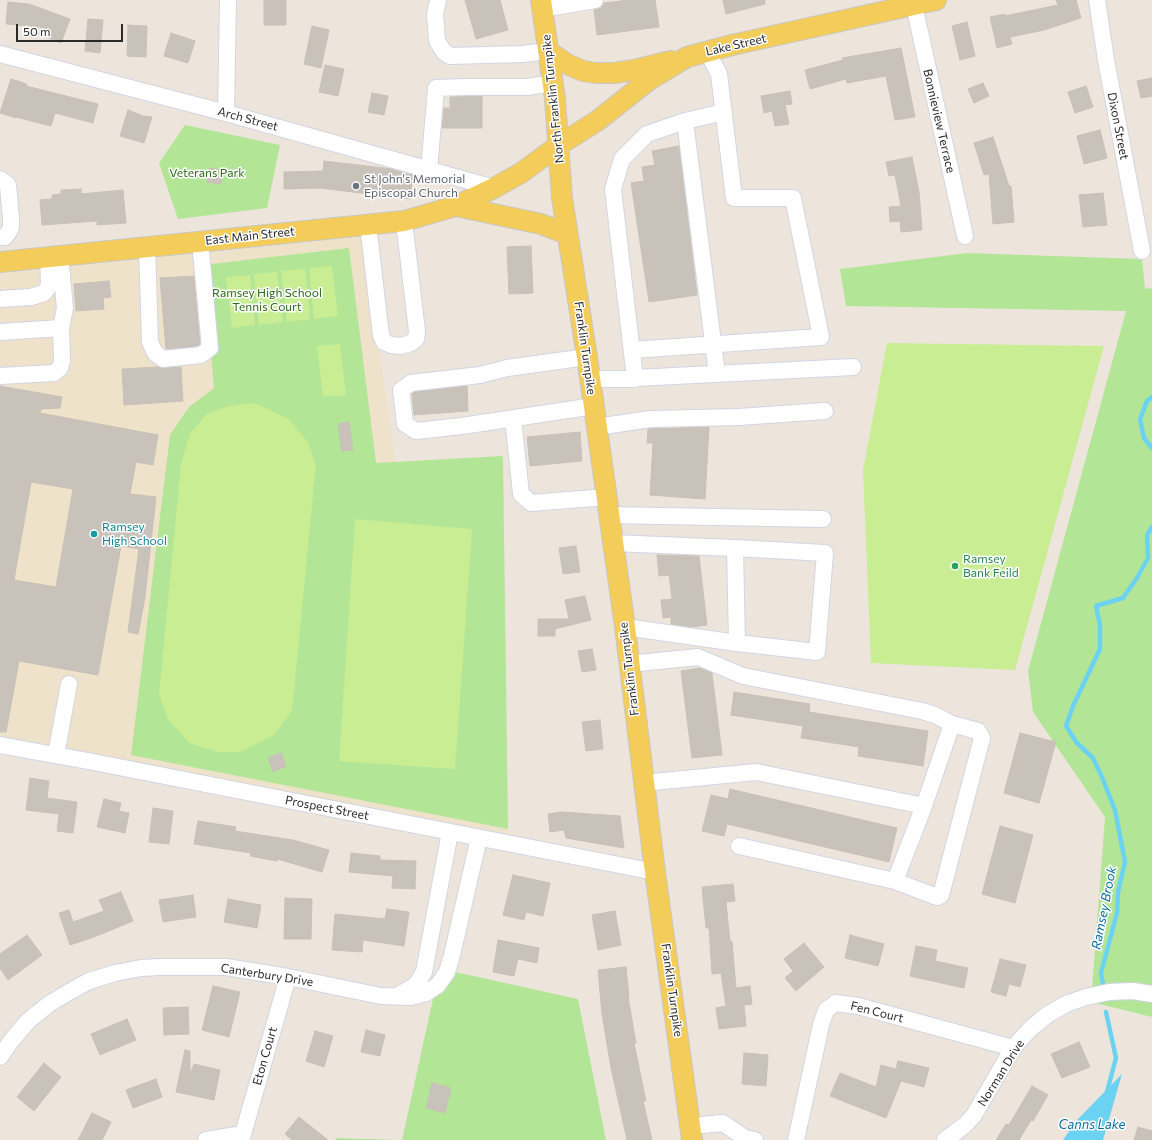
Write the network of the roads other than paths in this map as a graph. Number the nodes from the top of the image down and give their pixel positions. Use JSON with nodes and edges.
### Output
{"nodes":[{"id":1,"x":228,"y":0,"type":"edge"},
{"id":2,"x":438,"y":0,"type":"edge"},
{"id":3,"x":595,"y":0,"type":"edge"},
{"id":4,"x":936,"y":0,"type":"edge"},
{"id":5,"x":1097,"y":0,"type":"edge"},
{"id":6,"x":542,"y":4,"type":"edge"},
{"id":7,"x":914,"y":5,"type":"junction"},
{"id":8,"x":548,"y":50,"type":"junction"},
{"id":9,"x":707,"y":51,"type":"junction"},
{"id":10,"x":0,"y":54,"type":"edge"},
{"id":11,"x":687,"y":57,"type":"junction"},
{"id":12,"x":553,"y":83,"type":"junction"},
{"id":13,"x":724,"y":112,"type":"junction"},
{"id":14,"x":226,"y":113,"type":"junction"},
{"id":15,"x":685,"y":121,"type":"junction"},
{"id":16,"x":559,"y":145,"type":"junction"},
{"id":17,"x":429,"y":170,"type":"junction"},
{"id":18,"x":0,"y":179,"type":"edge"},
{"id":19,"x":494,"y":188,"type":"junction"},
{"id":20,"x":562,"y":198,"type":"joint"},
{"id":21,"x":456,"y":206,"type":"junction"},
{"id":22,"x":404,"y":221,"type":"junction"},
{"id":23,"x":368,"y":225,"type":"junction"},
{"id":24,"x":568,"y":234,"type":"junction"},
{"id":25,"x":964,"y":236,"type":"dead end"},
{"id":26,"x":0,"y":237,"type":"edge"},
{"id":27,"x":200,"y":241,"type":"junction"},
{"id":28,"x":147,"y":246,"type":"junction"},
{"id":29,"x":1142,"y":251,"type":"dead end"},
{"id":30,"x":54,"y":256,"type":"junction"},
{"id":31,"x":0,"y":262,"type":"edge"},
{"id":32,"x":0,"y":299,"type":"edge"},
{"id":33,"x":62,"y":328,"type":"junction"},
{"id":34,"x":0,"y":332,"type":"edge"},
{"id":35,"x":712,"y":344,"type":"junction"},
{"id":36,"x":632,"y":350,"type":"junction"},
{"id":37,"x":587,"y":357,"type":"junction"},
{"id":38,"x":852,"y":367,"type":"dead end"},
{"id":39,"x":717,"y":374,"type":"junction"},
{"id":40,"x":0,"y":376,"type":"edge"},
{"id":41,"x":635,"y":378,"type":"junction"},
{"id":42,"x":590,"y":379,"type":"junction"},
{"id":43,"x":594,"y":406,"type":"junction"},
{"id":44,"x":825,"y":411,"type":"dead end"},
{"id":45,"x":513,"y":418,"type":"junction"},
{"id":46,"x":597,"y":427,"type":"junction"},
{"id":47,"x":607,"y":506,"type":"junction"},
{"id":48,"x":823,"y":519,"type":"dead end"},
{"id":49,"x":612,"y":543,"type":"junction"},
{"id":50,"x":735,"y":548,"type":"junction"},
{"id":51,"x":625,"y":627,"type":"junction"},
{"id":52,"x":737,"y":643,"type":"junction"},
{"id":53,"x":628,"y":664,"type":"junction"},
{"id":54,"x":69,"y":684,"type":"dead end"},
{"id":55,"x":952,"y":724,"type":"junction"},
{"id":56,"x":0,"y":745,"type":"edge"},
{"id":57,"x":56,"y":755,"type":"junction"},
{"id":58,"x":643,"y":783,"type":"junction"},
{"id":59,"x":924,"y":806,"type":"junction"},
{"id":60,"x":450,"y":832,"type":"junction"},
{"id":61,"x":479,"y":838,"type":"junction"},
{"id":62,"x":739,"y":846,"type":"dead end"},
{"id":63,"x":655,"y":872,"type":"junction"},
{"id":64,"x":895,"y":881,"type":"junction"},
{"id":65,"x":288,"y":978,"type":"junction"},
{"id":66,"x":1152,"y":994,"type":"edge"},
{"id":67,"x":396,"y":996,"type":"junction"},
{"id":68,"x":1013,"y":1048,"type":"junction"},
{"id":69,"x":0,"y":1057,"type":"edge"},
{"id":70,"x":692,"y":1133,"type":"edge"},
{"id":71,"x":242,"y":1137,"type":"edge"},
{"id":72,"x":748,"y":1139,"type":"edge"},
{"id":73,"x":206,"y":1140,"type":"edge"},
{"id":74,"x":796,"y":1140,"type":"edge"},
{"id":75,"x":945,"y":1140,"type":"edge"}],
"edges":[{"from":1,"to":14,"type":"street"},
{"from":2,"to":8,"type":"street"},
{"from":3,"to":6,"type":"street"},
{"from":4,"to":7,"type":"main road","name":"Lake Street"},
{"from":5,"to":29,"type":"street","name":"Dixon Street"},
{"from":6,"to":8,"type":"main road","name":"North Franklin Turnpike"},
{"from":7,"to":9,"type":"main road","name":"Lake Street"},
{"from":7,"to":25,"type":"street","name":"Bonnieview Terrace"},
{"from":8,"to":11,"type":"main road"},
{"from":8,"to":12,"type":"main road","name":"North Franklin Turnpike"},
{"from":9,"to":11,"type":"main road","name":"Lake Street"},
{"from":9,"to":13,"type":"street"},
{"from":10,"to":14,"type":"street","name":"Arch Street"},
{"from":11,"to":16,"type":"main road","name":"Lake Street"},
{"from":12,"to":16,"type":"main road","name":"North Franklin Turnpike"},
{"from":12,"to":17,"type":"street"},
{"from":13,"to":15,"type":"street"},
{"from":13,"to":35,"type":"street"},
{"from":14,"to":17,"type":"street","name":"Arch Street"},
{"from":15,"to":35,"type":"street"},
{"from":15,"to":36,"type":"street"},
{"from":16,"to":19,"type":"main road","name":"Lake Street"},
{"from":16,"to":20,"type":"main road","name":"North Franklin Turnpike"},
{"from":17,"to":19,"type":"street","name":"Arch Street"},
{"from":18,"to":26,"type":"street"},
{"from":19,"to":21,"type":"main road","name":"East Main Street"},
{"from":20,"to":24,"type":"main road","name":"Franklin Turnpike"},
{"from":21,"to":22,"type":"main road","name":"East Main Street"},
{"from":21,"to":24,"type":"main road"},
{"from":22,"to":23,"type":"main road","name":"East Main Street"},
{"from":22,"to":23,"type":"street"},
{"from":23,"to":27,"type":"main road","name":"East Main Street"},
{"from":24,"to":37,"type":"main road","name":"Franklin Turnpike"},
{"from":27,"to":28,"type":"main road","name":"East Main Street"},
{"from":27,"to":28,"type":"street"},
{"from":28,"to":30,"type":"main road","name":"East Main Street"},
{"from":30,"to":31,"type":"main road","name":"East Main Street"},
{"from":30,"to":32,"type":"street"},
{"from":30,"to":33,"type":"street"},
{"from":33,"to":34,"type":"street"},
{"from":33,"to":40,"type":"street"},
{"from":35,"to":36,"type":"street"},
{"from":35,"to":39,"type":"street"},
{"from":36,"to":41,"type":"street"},
{"from":37,"to":42,"type":"main road","name":"Franklin Turnpike"},
{"from":37,"to":45,"type":"street"},
{"from":38,"to":39,"type":"street"},
{"from":39,"to":41,"type":"street"},
{"from":41,"to":42,"type":"street"},
{"from":42,"to":43,"type":"main road","name":"Franklin Turnpike"},
{"from":43,"to":45,"type":"street"},
{"from":43,"to":46,"type":"main road","name":"Franklin Turnpike"},
{"from":44,"to":46,"type":"street"},
{"from":45,"to":47,"type":"street"},
{"from":46,"to":47,"type":"main road","name":"Franklin Turnpike"},
{"from":47,"to":48,"type":"street"},
{"from":47,"to":49,"type":"main road","name":"Franklin Turnpike"},
{"from":49,"to":50,"type":"street"},
{"from":49,"to":51,"type":"main road","name":"Franklin Turnpike"},
{"from":50,"to":52,"type":"street"},
{"from":50,"to":52,"type":"street"},
{"from":51,"to":52,"type":"street"},
{"from":51,"to":53,"type":"main road","name":"Franklin Turnpike"},
{"from":53,"to":55,"type":"street"},
{"from":53,"to":58,"type":"main road","name":"Franklin Turnpike"},
{"from":54,"to":57,"type":"street"},
{"from":55,"to":59,"type":"street"},
{"from":55,"to":64,"type":"street"},
{"from":56,"to":57,"type":"street","name":"Prospect Street"},
{"from":57,"to":60,"type":"street","name":"Prospect Street"},
{"from":58,"to":59,"type":"street"},
{"from":58,"to":63,"type":"main road","name":"Franklin Turnpike"},
{"from":59,"to":64,"type":"street"},
{"from":60,"to":61,"type":"street","name":"Prospect Street"},
{"from":60,"to":67,"type":"street"},
{"from":61,"to":63,"type":"street","name":"Prospect Street"},
{"from":61,"to":67,"type":"street","name":"Canterbury Drive"},
{"from":62,"to":64,"type":"street"},
{"from":63,"to":70,"type":"main road","name":"Franklin Turnpike"},
{"from":65,"to":67,"type":"street","name":"Canterbury Drive"},
{"from":65,"to":69,"type":"street","name":"Canterbury Drive"},
{"from":65,"to":71,"type":"street","name":"Eton Court"},
{"from":66,"to":68,"type":"street","name":"Norman Drive"},
{"from":68,"to":74,"type":"street","name":"Fen Court"},
{"from":68,"to":75,"type":"street","name":"Norman Drive"},
{"from":70,"to":72,"type":"street"},
{"from":71,"to":73,"type":"street","name":"Eton Court"}]}
